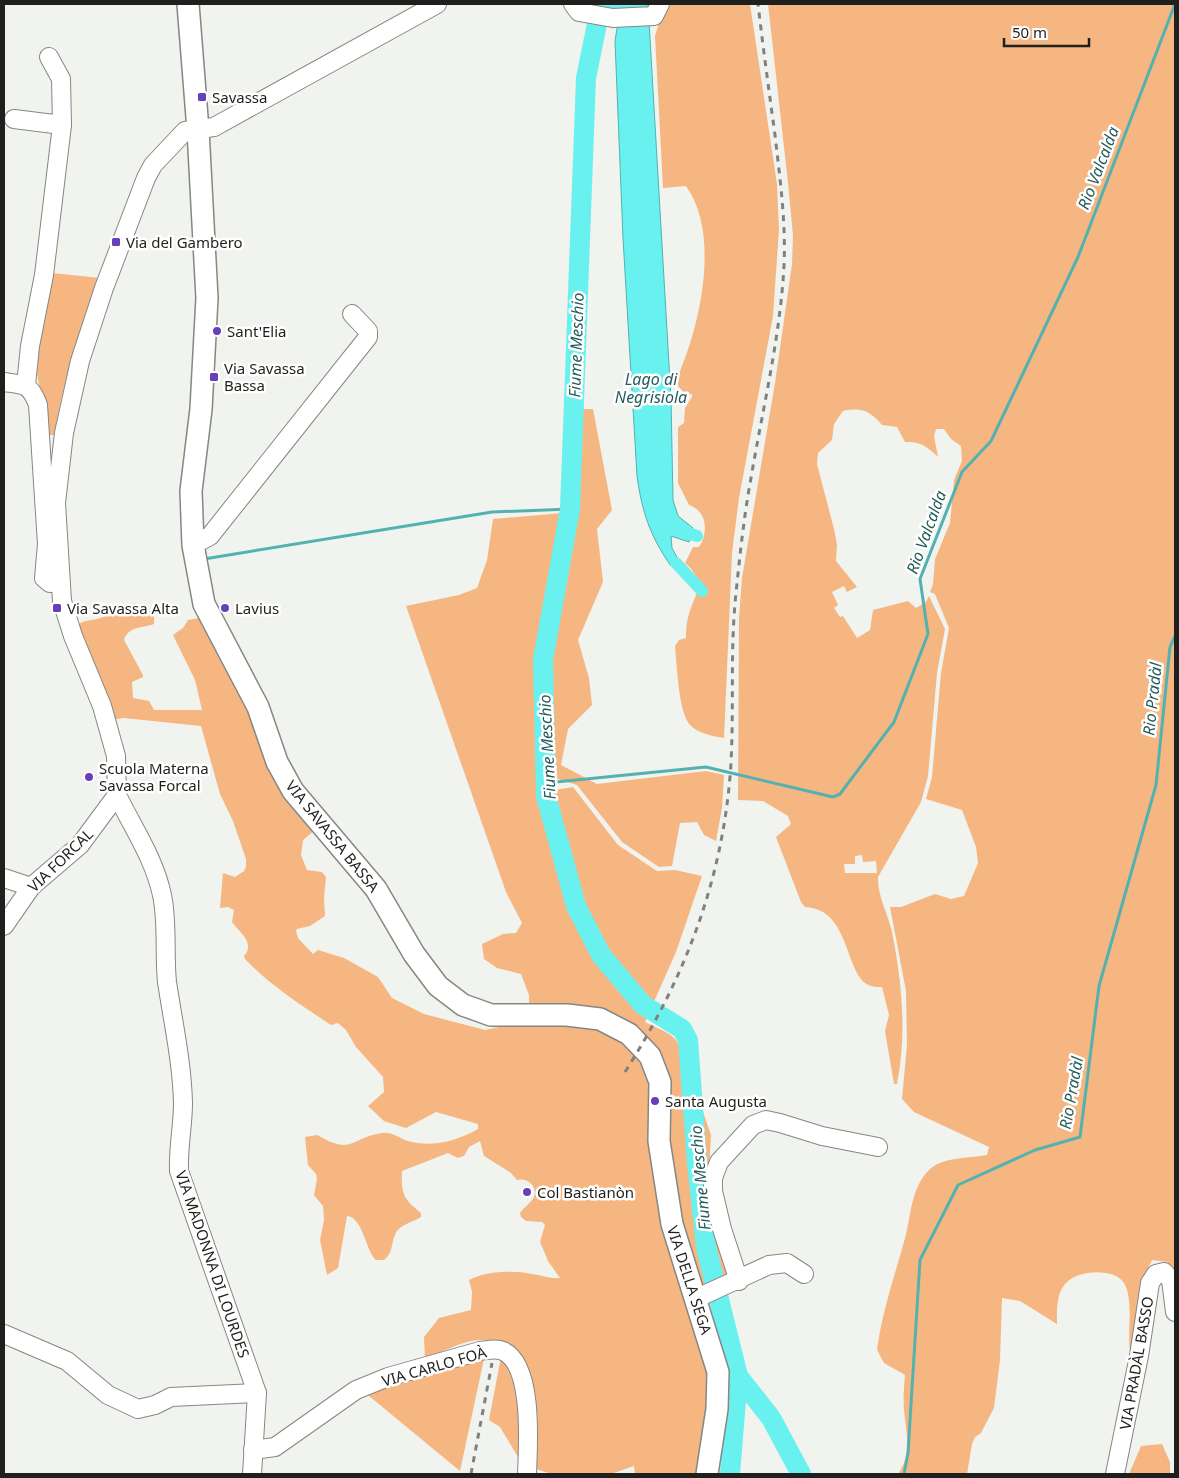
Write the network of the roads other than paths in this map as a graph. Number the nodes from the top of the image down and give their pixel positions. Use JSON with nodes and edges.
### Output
{"nodes":[{"id":1,"x":188,"y":4,"type":"edge"},
{"id":2,"x":437,"y":4,"type":"edge"},
{"id":3,"x":578,"y":8,"type":"edge"},
{"id":4,"x":654,"y":12,"type":"edge"},
{"id":5,"x":49,"y":57,"type":"dead end"},
{"id":6,"x":14,"y":119,"type":"dead end"},
{"id":7,"x":62,"y":125,"type":"junction"},
{"id":8,"x":198,"y":130,"type":"junction"},
{"id":9,"x":352,"y":314,"type":"dead end"},
{"id":10,"x":4,"y":382,"type":"edge"},
{"id":11,"x":26,"y":385,"type":"junction"},
{"id":12,"x":194,"y":545,"type":"junction"},
{"id":13,"x":60,"y":582,"type":"junction"},
{"id":14,"x":117,"y":795,"type":"junction"},
{"id":15,"x":4,"y":878,"type":"edge"},
{"id":16,"x":31,"y":887,"type":"junction"},
{"id":17,"x":4,"y":926,"type":"edge"},
{"id":18,"x":650,"y":1056,"type":"joint"},
{"id":19,"x":878,"y":1147,"type":"dead end"},
{"id":20,"x":804,"y":1274,"type":"dead end"},
{"id":21,"x":734,"y":1283,"type":"junction"},
{"id":22,"x":701,"y":1297,"type":"junction"},
{"id":23,"x":1175,"y":1312,"type":"edge"},
{"id":24,"x":4,"y":1334,"type":"edge"},
{"id":25,"x":257,"y":1393,"type":"junction"},
{"id":26,"x":253,"y":1450,"type":"junction"},
{"id":27,"x":252,"y":1474,"type":"edge"},
{"id":28,"x":527,"y":1474,"type":"edge"},
{"id":29,"x":706,"y":1474,"type":"edge"},
{"id":30,"x":1115,"y":1474,"type":"edge"}],
"edges":[{"from":1,"to":8,"type":"main road","name":"VIA SAVASSA BASSA"},
{"from":2,"to":8,"type":"street"},
{"from":3,"to":4,"type":"street"},
{"from":5,"to":7,"type":"street"},
{"from":6,"to":7,"type":"street"},
{"from":7,"to":11,"type":"street"},
{"from":8,"to":12,"type":"main road","name":"VIA SAVASSA BASSA"},
{"from":8,"to":13,"type":"street"},
{"from":9,"to":12,"type":"street"},
{"from":10,"to":11,"type":"street"},
{"from":11,"to":13,"type":"street"},
{"from":12,"to":18,"type":"main road","name":"VIA SAVASSA BASSA"},
{"from":13,"to":14,"type":"street"},
{"from":14,"to":16,"type":"street","name":"VIA FORCAL"},
{"from":14,"to":25,"type":"street","name":"VIA MADONNA DI LOURDES"},
{"from":15,"to":16,"type":"street"},
{"from":16,"to":17,"type":"street","name":"VIA FORCAL"},
{"from":18,"to":22,"type":"main road","name":"VIA DELLA SEGA"},
{"from":19,"to":21,"type":"street"},
{"from":20,"to":21,"type":"street"},
{"from":21,"to":22,"type":"street"},
{"from":22,"to":29,"type":"main road","name":"VIA DELLA SEGA"},
{"from":23,"to":30,"type":"street","name":"VIA PRADÀL BASSO"},
{"from":24,"to":25,"type":"street"},
{"from":25,"to":26,"type":"street","name":"VIA MADONNA DI LOURDES"},
{"from":26,"to":27,"type":"street","name":"VIA MADONNA DI LOURDES"},
{"from":26,"to":28,"type":"street","name":"VIA CARLO FOÀ"}]}
